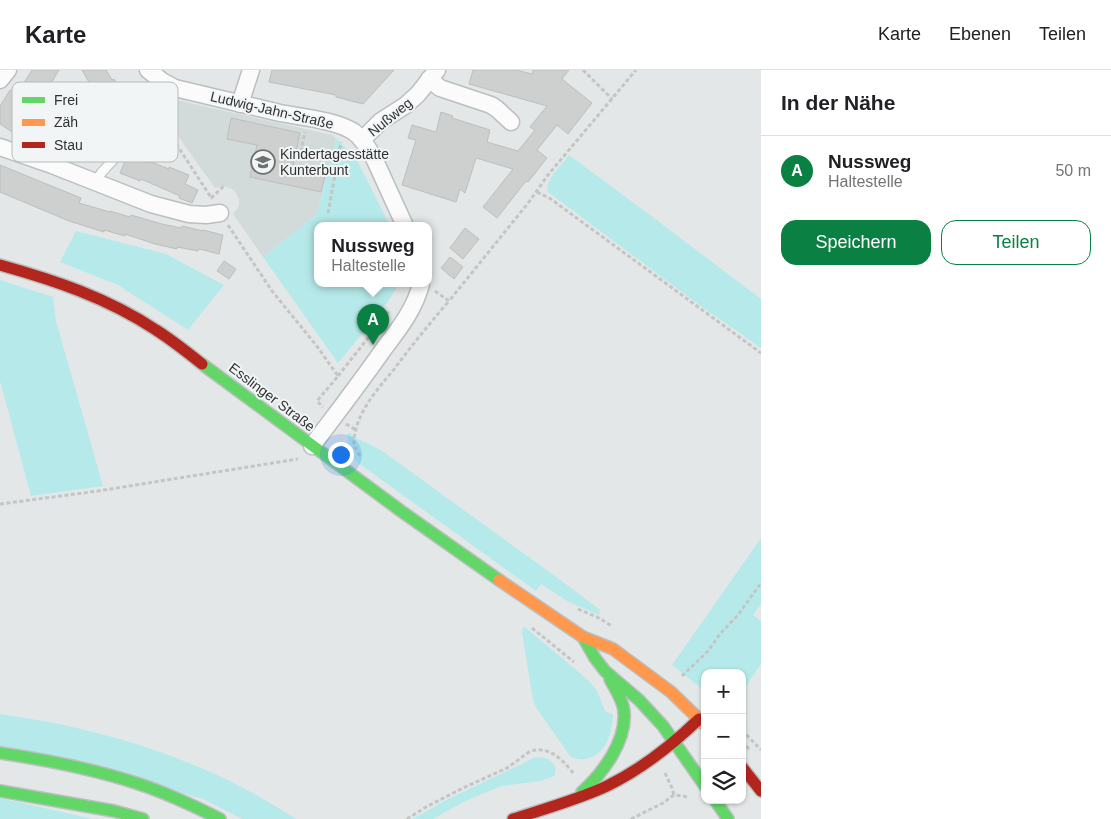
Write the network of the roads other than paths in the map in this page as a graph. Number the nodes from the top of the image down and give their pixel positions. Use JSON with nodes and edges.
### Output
{"nodes":[{"id":1,"x":8,"y":70,"type":"edge"},
{"id":2,"x":251,"y":70,"type":"edge"},
{"id":3,"x":433,"y":75,"type":"edge"},
{"id":4,"x":143,"y":76,"type":"edge"},
{"id":5,"x":0,"y":80,"type":"edge"},
{"id":6,"x":164,"y":82,"type":"edge"},
{"id":7,"x":178,"y":89,"type":"edge"},
{"id":8,"x":240,"y":104,"type":"junction"},
{"id":9,"x":511,"y":122,"type":"dead end"},
{"id":10,"x":362,"y":140,"type":"junction"},
{"id":11,"x":0,"y":147,"type":"edge"},
{"id":12,"x":12,"y":151,"type":"edge"},
{"id":13,"x":41,"y":162,"type":"edge"},
{"id":14,"x":111,"y":162,"type":"edge"},
{"id":15,"x":95,"y":182,"type":"junction"},
{"id":16,"x":220,"y":213,"type":"road end"},
{"id":17,"x":403,"y":222,"type":"edge"},
{"id":18,"x":0,"y":265,"type":"edge"},
{"id":19,"x":420,"y":287,"type":"edge"},
{"id":20,"x":307,"y":452,"type":"junction"},
{"id":21,"x":583,"y":638,"type":"junction"},
{"id":22,"x":605,"y":671,"type":"junction"},
{"id":23,"x":701,"y":721,"type":"edge"},
{"id":24,"x":701,"y":723,"type":"edge"},
{"id":25,"x":675,"y":742,"type":"junction"},
{"id":26,"x":0,"y":753,"type":"edge"},
{"id":27,"x":746,"y":774,"type":"edge"},
{"id":28,"x":701,"y":780,"type":"edge"},
{"id":29,"x":0,"y":791,"type":"edge"},
{"id":30,"x":757,"y":793,"type":"edge"},
{"id":31,"x":575,"y":798,"type":"junction"},
{"id":32,"x":718,"y":804,"type":"edge"},
{"id":33,"x":726,"y":804,"type":"edge"},
{"id":34,"x":726,"y":817,"type":"edge"},
{"id":35,"x":143,"y":819,"type":"edge"},
{"id":36,"x":220,"y":819,"type":"edge"},
{"id":37,"x":513,"y":819,"type":"edge"}],
"edges":[{"from":1,"to":5,"type":"street"},
{"from":2,"to":8,"type":"street"},
{"from":3,"to":9,"type":"street"},
{"from":3,"to":10,"type":"street","name":"Nußweg"},
{"from":4,"to":6,"type":"street","name":"Ludwig-Jahn-Straße"},
{"from":7,"to":8,"type":"street","name":"Ludwig-Jahn-Straße"},
{"from":8,"to":10,"type":"street","name":"Ludwig-Jahn-Straße"},
{"from":10,"to":17,"type":"street","name":"Ludwig-Jahn-Straße"},
{"from":11,"to":12,"type":"street"},
{"from":13,"to":15,"type":"street"},
{"from":14,"to":15,"type":"lane"},
{"from":15,"to":16,"type":"street"},
{"from":18,"to":20,"type":"main road","name":"Esslinger Straße"},
{"from":19,"to":20,"type":"street"},
{"from":20,"to":21,"type":"main road","name":"Esslinger Straße"},
{"from":21,"to":22,"type":"main road","name":"Esslinger Straße"},
{"from":21,"to":23,"type":"main road","name":"Esslinger Straße"},
{"from":22,"to":25,"type":"main road","name":"Esslinger Straße"},
{"from":22,"to":31,"type":"main road"},
{"from":24,"to":25,"type":"main road"},
{"from":25,"to":28,"type":"main road","name":"Esslinger Straße"},
{"from":25,"to":31,"type":"main road"},
{"from":26,"to":36,"type":"main road"},
{"from":27,"to":30,"type":"main road"},
{"from":29,"to":35,"type":"main road"},
{"from":31,"to":37,"type":"main road"},
{"from":32,"to":34,"type":"main road"},
{"from":33,"to":34,"type":"main road"}]}
